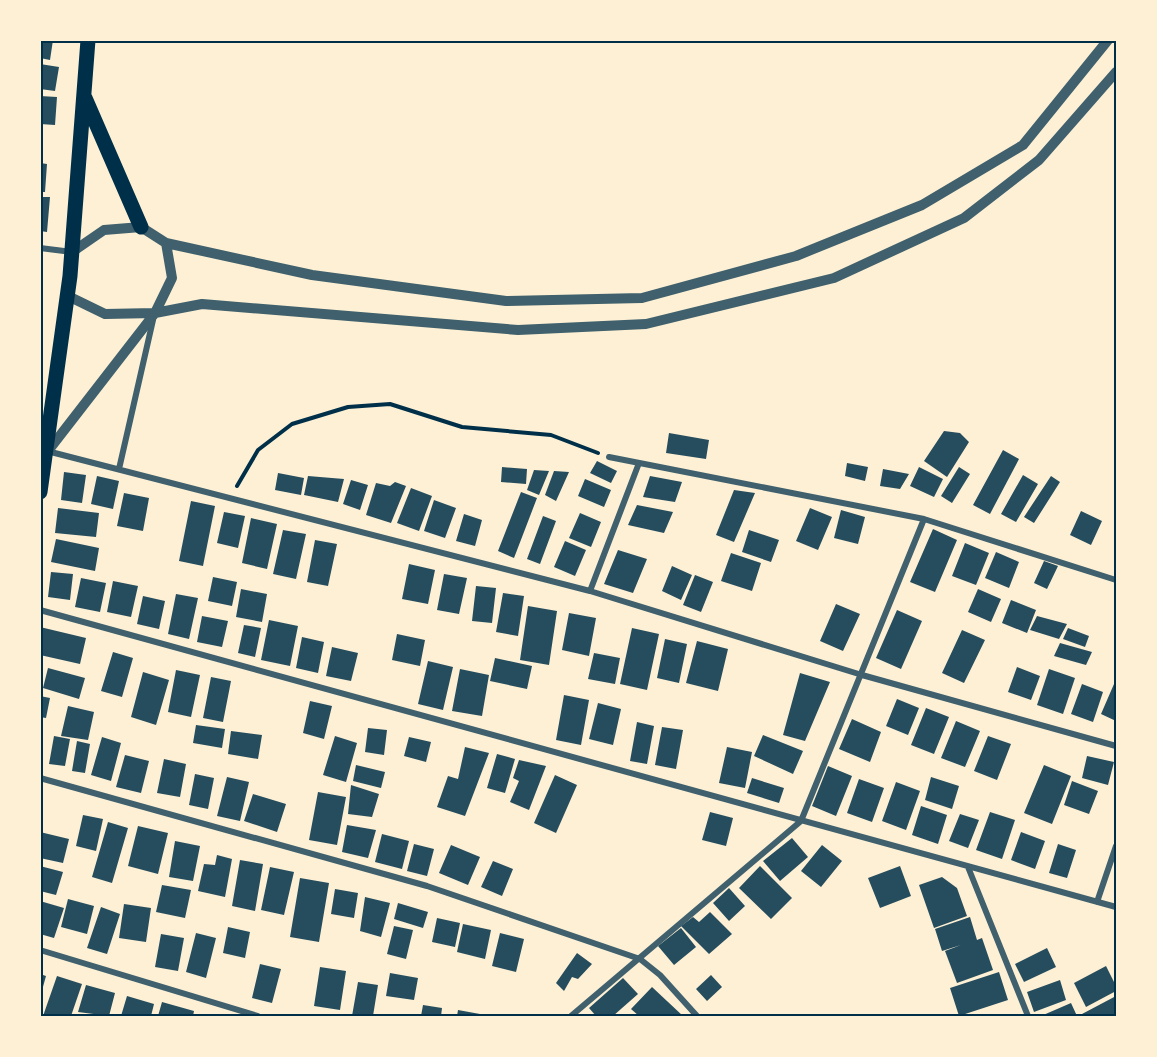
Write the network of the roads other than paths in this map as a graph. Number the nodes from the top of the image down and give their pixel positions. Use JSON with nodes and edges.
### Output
{"nodes":[{"id":1,"x":88,"y":40,"type":"edge"},
{"id":2,"x":1108,"y":40,"type":"edge"},
{"id":3,"x":1116,"y":72,"type":"edge"},
{"id":4,"x":84,"y":96,"type":"junction"},
{"id":5,"x":141,"y":227,"type":"junction"},
{"id":6,"x":166,"y":243,"type":"junction"},
{"id":7,"x":40,"y":248,"type":"edge"},
{"id":8,"x":72,"y":252,"type":"junction"},
{"id":9,"x":68,"y":296,"type":"junction"},
{"id":10,"x":155,"y":313,"type":"junction"},
{"id":11,"x":44,"y":451,"type":"edge"},
{"id":12,"x":609,"y":457,"type":"road end"},
{"id":13,"x":639,"y":463,"type":"junction"},
{"id":14,"x":118,"y":469,"type":"junction"},
{"id":15,"x":40,"y":492,"type":"edge"},
{"id":16,"x":924,"y":519,"type":"junction"},
{"id":17,"x":1116,"y":580,"type":"edge"},
{"id":18,"x":590,"y":591,"type":"junction"},
{"id":19,"x":40,"y":610,"type":"edge"},
{"id":20,"x":862,"y":675,"type":"junction"},
{"id":21,"x":1116,"y":746,"type":"edge"},
{"id":22,"x":40,"y":778,"type":"edge"},
{"id":23,"x":801,"y":821,"type":"junction"},
{"id":24,"x":1116,"y":846,"type":"edge"},
{"id":25,"x":968,"y":867,"type":"junction"},
{"id":26,"x":1097,"y":902,"type":"junction"},
{"id":27,"x":1116,"y":907,"type":"edge"},
{"id":28,"x":40,"y":950,"type":"edge"},
{"id":29,"x":640,"y":959,"type":"junction"},
{"id":30,"x":258,"y":1017,"type":"edge"},
{"id":31,"x":571,"y":1017,"type":"edge"},
{"id":32,"x":697,"y":1017,"type":"edge"},
{"id":33,"x":1028,"y":1017,"type":"edge"}],
"edges":[{"from":1,"to":4,"type":"main road"},
{"from":2,"to":6,"type":"street"},
{"from":3,"to":10,"type":"street"},
{"from":4,"to":5,"type":"main road"},
{"from":4,"to":8,"type":"main road"},
{"from":5,"to":6,"type":"street"},
{"from":5,"to":8,"type":"street"},
{"from":6,"to":10,"type":"street"},
{"from":7,"to":8,"type":"street"},
{"from":8,"to":9,"type":"main road"},
{"from":9,"to":10,"type":"street"},
{"from":9,"to":11,"type":"main road"},
{"from":10,"to":11,"type":"street"},
{"from":10,"to":14,"type":"street"},
{"from":11,"to":14,"type":"street"},
{"from":11,"to":15,"type":"main road"},
{"from":12,"to":13,"type":"street"},
{"from":13,"to":16,"type":"street"},
{"from":13,"to":18,"type":"street"},
{"from":14,"to":18,"type":"street"},
{"from":16,"to":17,"type":"street"},
{"from":16,"to":20,"type":"street"},
{"from":18,"to":20,"type":"street"},
{"from":19,"to":23,"type":"street"},
{"from":20,"to":21,"type":"street"},
{"from":20,"to":23,"type":"street"},
{"from":22,"to":29,"type":"street"},
{"from":23,"to":25,"type":"street"},
{"from":23,"to":29,"type":"street"},
{"from":24,"to":26,"type":"street"},
{"from":25,"to":26,"type":"street"},
{"from":25,"to":33,"type":"street"},
{"from":26,"to":27,"type":"street"},
{"from":28,"to":30,"type":"street"},
{"from":29,"to":31,"type":"street"},
{"from":29,"to":32,"type":"street"}]}
